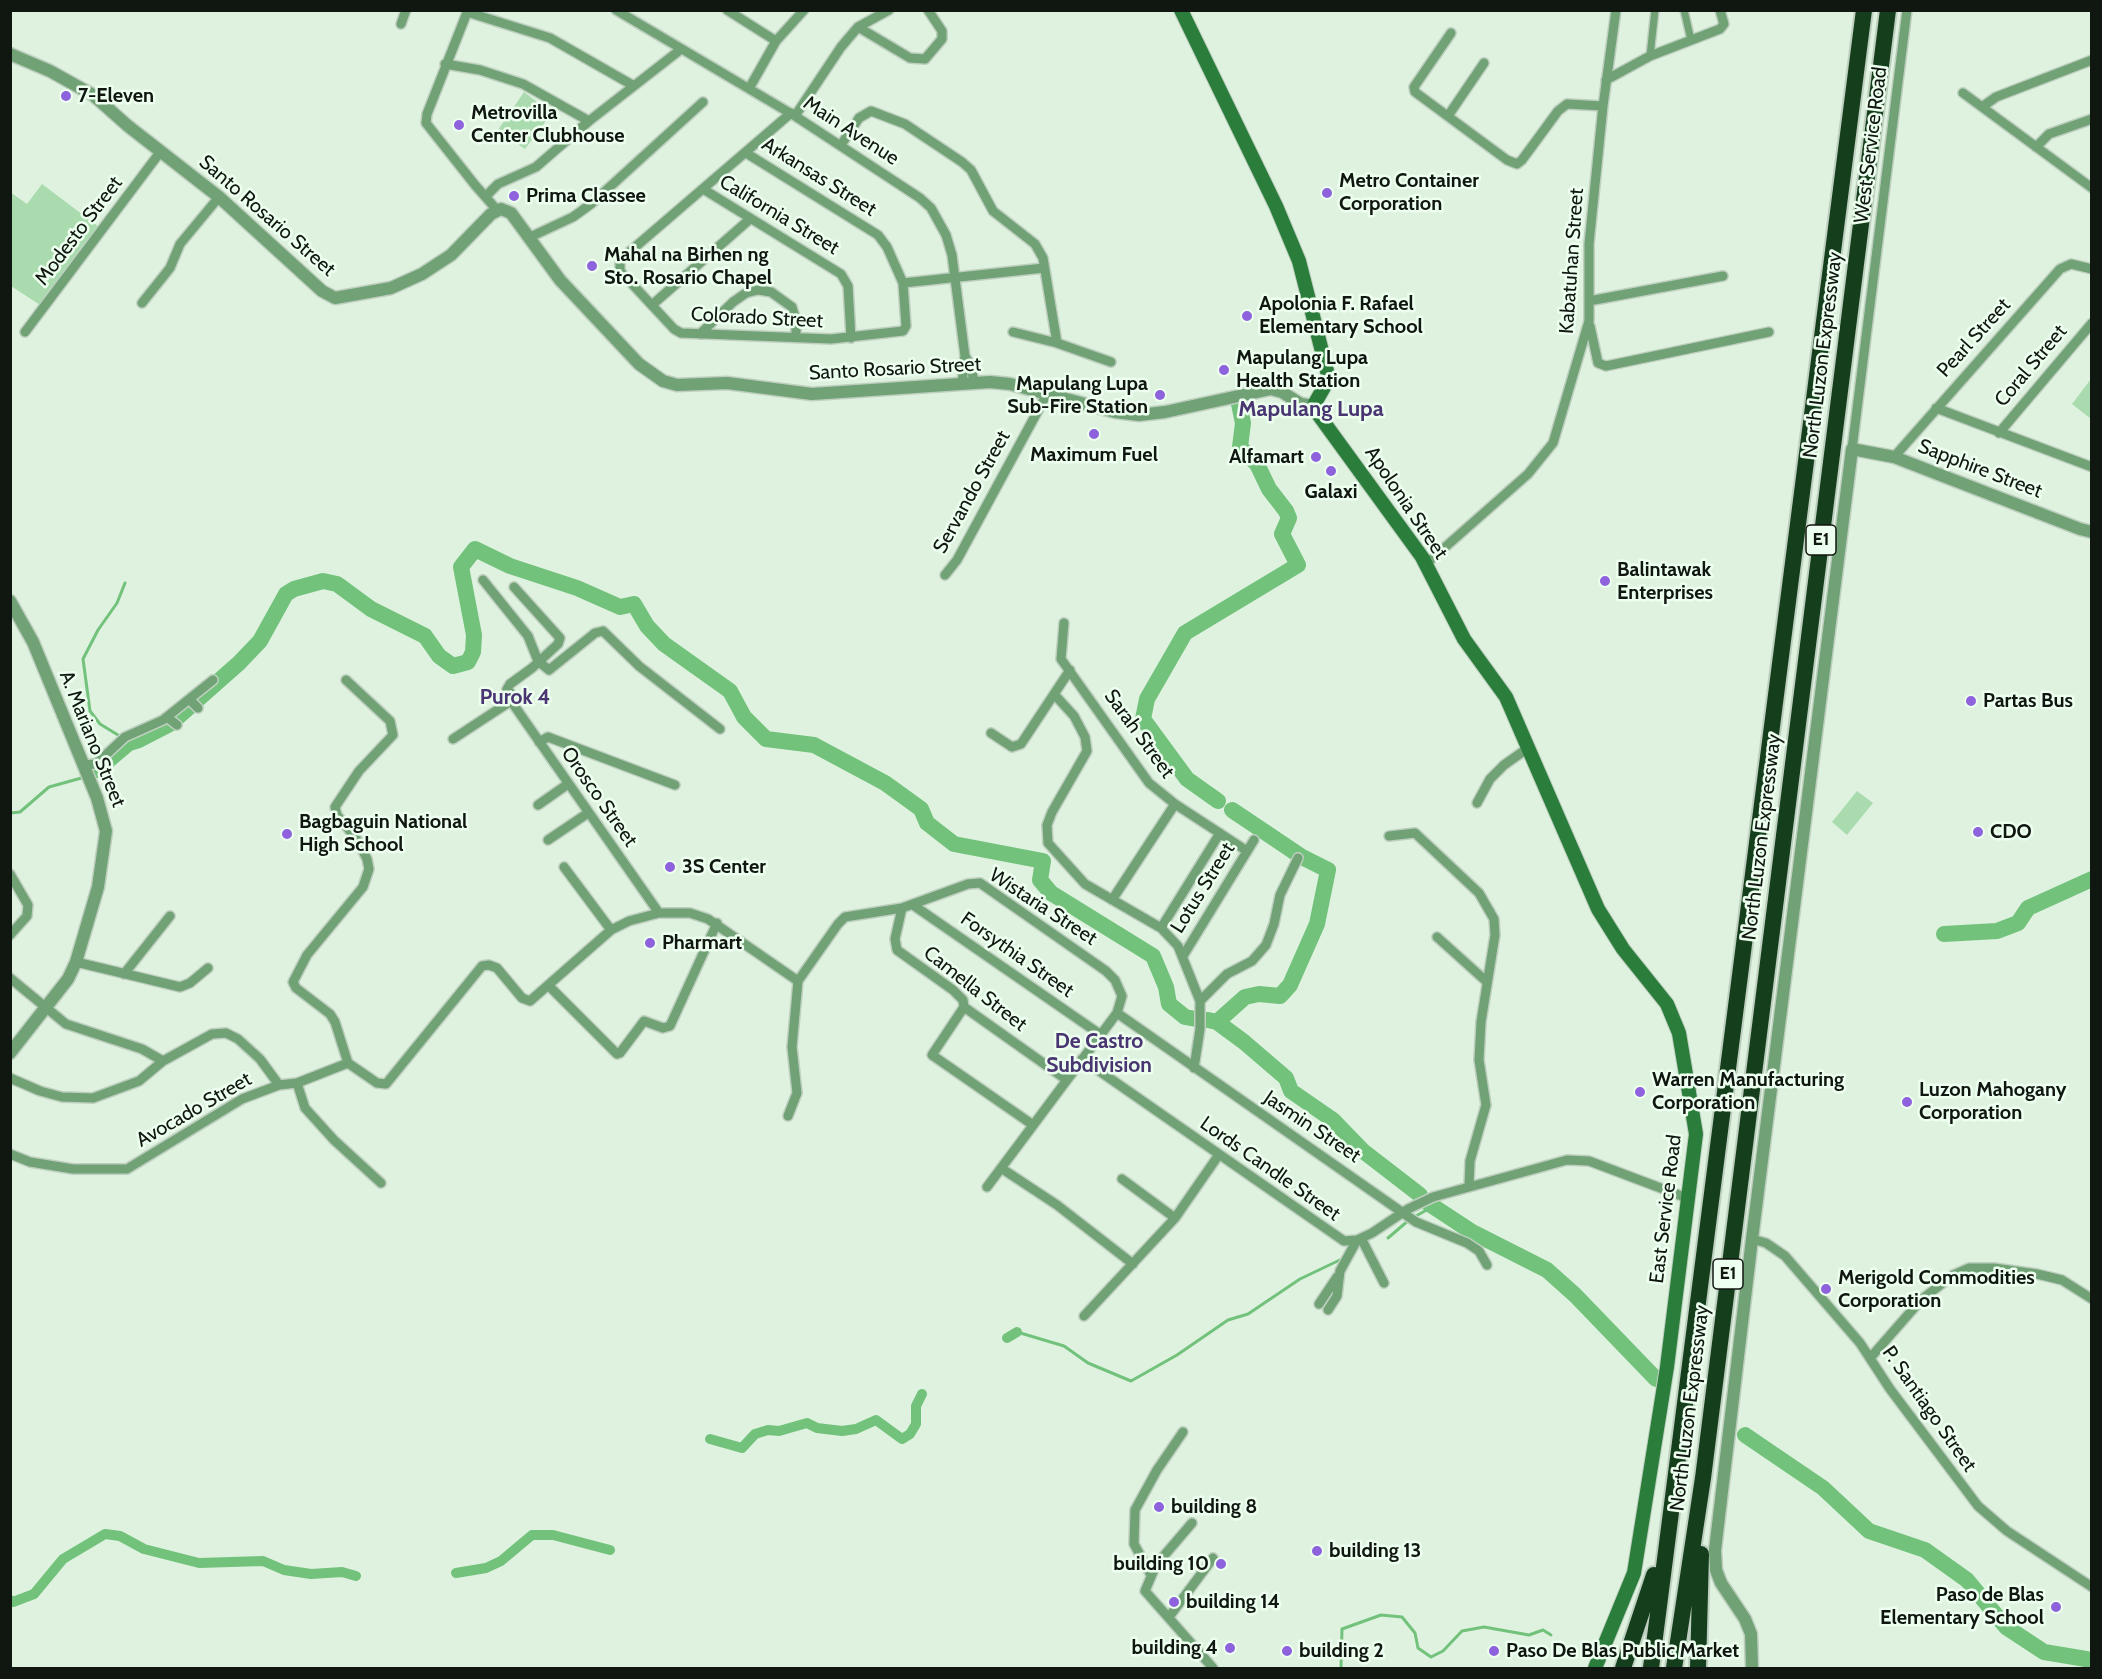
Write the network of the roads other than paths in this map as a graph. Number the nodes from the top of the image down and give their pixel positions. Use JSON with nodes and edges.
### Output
{"nodes":[{"id":1,"x":406,"y":10,"type":"edge"},
{"id":2,"x":616,"y":10,"type":"edge"},
{"id":3,"x":804,"y":10,"type":"edge"},
{"id":4,"x":889,"y":10,"type":"edge"},
{"id":5,"x":928,"y":10,"type":"edge"},
{"id":6,"x":1182,"y":10,"type":"edge"},
{"id":7,"x":1616,"y":10,"type":"edge"},
{"id":8,"x":1655,"y":10,"type":"edge"},
{"id":9,"x":1684,"y":10,"type":"edge"},
{"id":10,"x":1720,"y":10,"type":"edge"},
{"id":11,"x":1863,"y":10,"type":"edge"},
{"id":12,"x":1888,"y":10,"type":"edge"},
{"id":13,"x":1907,"y":10,"type":"edge"},
{"id":14,"x":467,"y":11,"type":"edge"},
{"id":15,"x":731,"y":11,"type":"edge"},
{"id":16,"x":401,"y":24,"type":"dead end"},
{"id":17,"x":858,"y":27,"type":"junction"},
{"id":18,"x":1450,"y":33,"type":"dead end"},
{"id":19,"x":1691,"y":40,"type":"junction"},
{"id":20,"x":776,"y":41,"type":"junction"},
{"id":21,"x":680,"y":50,"type":"junction"},
{"id":22,"x":10,"y":54,"type":"edge"},
{"id":23,"x":1650,"y":56,"type":"junction"},
{"id":24,"x":2091,"y":60,"type":"edge"},
{"id":25,"x":1484,"y":63,"type":"dead end"},
{"id":26,"x":445,"y":64,"type":"junction"},
{"id":27,"x":1606,"y":80,"type":"junction"},
{"id":28,"x":634,"y":86,"type":"junction"},
{"id":29,"x":750,"y":87,"type":"junction"},
{"id":30,"x":1963,"y":93,"type":"dead end"},
{"id":31,"x":703,"y":102,"type":"dead end"},
{"id":32,"x":1602,"y":106,"type":"junction"},
{"id":33,"x":1982,"y":107,"type":"junction"},
{"id":34,"x":793,"y":114,"type":"junction"},
{"id":35,"x":1449,"y":116,"type":"junction"},
{"id":36,"x":2091,"y":119,"type":"edge"},
{"id":37,"x":588,"y":121,"type":"junction"},
{"id":38,"x":841,"y":145,"type":"junction"},
{"id":39,"x":2036,"y":147,"type":"junction"},
{"id":40,"x":161,"y":151,"type":"junction"},
{"id":41,"x":746,"y":153,"type":"junction"},
{"id":42,"x":2091,"y":188,"type":"edge"},
{"id":43,"x":703,"y":189,"type":"junction"},
{"id":44,"x":486,"y":196,"type":"junction"},
{"id":45,"x":219,"y":197,"type":"junction"},
{"id":46,"x":497,"y":210,"type":"junction"},
{"id":47,"x":750,"y":219,"type":"junction"},
{"id":48,"x":528,"y":238,"type":"junction"},
{"id":49,"x":1044,"y":268,"type":"junction"},
{"id":50,"x":2091,"y":269,"type":"edge"},
{"id":51,"x":1723,"y":276,"type":"dead end"},
{"id":52,"x":956,"y":278,"type":"junction"},
{"id":53,"x":903,"y":283,"type":"junction"},
{"id":54,"x":1589,"y":301,"type":"junction"},
{"id":55,"x":142,"y":303,"type":"dead end"},
{"id":56,"x":652,"y":305,"type":"junction"},
{"id":57,"x":1589,"y":321,"type":"junction"},
{"id":58,"x":2091,"y":323,"type":"edge"},
{"id":59,"x":903,"y":331,"type":"joint"},
{"id":60,"x":25,"y":332,"type":"dead end"},
{"id":61,"x":1013,"y":332,"type":"dead end"},
{"id":62,"x":1769,"y":332,"type":"dead end"},
{"id":63,"x":700,"y":334,"type":"junction"},
{"id":64,"x":795,"y":337,"type":"junction"},
{"id":65,"x":851,"y":338,"type":"junction"},
{"id":66,"x":1057,"y":343,"type":"junction"},
{"id":67,"x":1111,"y":362,"type":"dead end"},
{"id":68,"x":968,"y":383,"type":"junction"},
{"id":69,"x":1047,"y":394,"type":"junction"},
{"id":70,"x":1314,"y":406,"type":"junction"},
{"id":71,"x":1936,"y":408,"type":"junction"},
{"id":72,"x":1999,"y":433,"type":"junction"},
{"id":73,"x":1852,"y":449,"type":"junction"},
{"id":74,"x":1894,"y":457,"type":"junction"},
{"id":75,"x":2091,"y":467,"type":"edge"},
{"id":76,"x":2091,"y":532,"type":"edge"},
{"id":77,"x":1426,"y":564,"type":"junction"},
{"id":78,"x":945,"y":575,"type":"dead end"},
{"id":79,"x":483,"y":580,"type":"dead end"},
{"id":80,"x":514,"y":587,"type":"dead end"},
{"id":81,"x":10,"y":601,"type":"edge"},
{"id":82,"x":1064,"y":622,"type":"dead end"},
{"id":83,"x":538,"y":662,"type":"junction"},
{"id":84,"x":1070,"y":670,"type":"junction"},
{"id":85,"x":213,"y":680,"type":"dead end"},
{"id":86,"x":346,"y":680,"type":"dead end"},
{"id":87,"x":1054,"y":694,"type":"junction"},
{"id":88,"x":511,"y":701,"type":"junction"},
{"id":89,"x":720,"y":729,"type":"dead end"},
{"id":90,"x":991,"y":733,"type":"dead end"},
{"id":91,"x":453,"y":740,"type":"dead end"},
{"id":92,"x":539,"y":742,"type":"junction"},
{"id":93,"x":1528,"y":748,"type":"junction"},
{"id":94,"x":86,"y":771,"type":"junction"},
{"id":95,"x":568,"y":784,"type":"junction"},
{"id":96,"x":675,"y":785,"type":"dead end"},
{"id":97,"x":1477,"y":803,"type":"dead end"},
{"id":98,"x":1175,"y":804,"type":"junction"},
{"id":99,"x":538,"y":805,"type":"dead end"},
{"id":100,"x":588,"y":813,"type":"junction"},
{"id":101,"x":1220,"y":833,"type":"junction"},
{"id":102,"x":1389,"y":836,"type":"dead end"},
{"id":103,"x":548,"y":840,"type":"dead end"},
{"id":104,"x":1254,"y":840,"type":"dead end"},
{"id":105,"x":1247,"y":851,"type":"junction"},
{"id":106,"x":1298,"y":858,"type":"dead end"},
{"id":107,"x":564,"y":867,"type":"dead end"},
{"id":108,"x":10,"y":874,"type":"edge"},
{"id":109,"x":1113,"y":900,"type":"junction"},
{"id":110,"x":913,"y":905,"type":"junction"},
{"id":111,"x":902,"y":908,"type":"junction"},
{"id":112,"x":659,"y":913,"type":"junction"},
{"id":113,"x":171,"y":916,"type":"dead end"},
{"id":114,"x":717,"y":923,"type":"junction"},
{"id":115,"x":1161,"y":928,"type":"junction"},
{"id":116,"x":611,"y":930,"type":"junction"},
{"id":117,"x":10,"y":935,"type":"edge"},
{"id":118,"x":1437,"y":937,"type":"dead end"},
{"id":119,"x":1183,"y":956,"type":"junction"},
{"id":120,"x":76,"y":962,"type":"junction"},
{"id":121,"x":208,"y":968,"type":"dead end"},
{"id":122,"x":124,"y":974,"type":"junction"},
{"id":123,"x":10,"y":978,"type":"edge"},
{"id":124,"x":798,"y":981,"type":"junction"},
{"id":125,"x":1487,"y":982,"type":"junction"},
{"id":126,"x":549,"y":986,"type":"junction"},
{"id":127,"x":1200,"y":1001,"type":"junction"},
{"id":128,"x":44,"y":1007,"type":"junction"},
{"id":129,"x":964,"y":1007,"type":"junction"},
{"id":130,"x":1117,"y":1013,"type":"junction"},
{"id":131,"x":1101,"y":1035,"type":"junction"},
{"id":132,"x":10,"y":1053,"type":"edge"},
{"id":133,"x":1082,"y":1059,"type":"junction"},
{"id":134,"x":163,"y":1061,"type":"junction"},
{"id":135,"x":348,"y":1063,"type":"junction"},
{"id":136,"x":1194,"y":1068,"type":"junction"},
{"id":137,"x":10,"y":1078,"type":"edge"},
{"id":138,"x":1067,"y":1080,"type":"junction"},
{"id":139,"x":297,"y":1083,"type":"junction"},
{"id":140,"x":279,"y":1085,"type":"junction"},
{"id":141,"x":788,"y":1116,"type":"dead end"},
{"id":142,"x":1033,"y":1125,"type":"junction"},
{"id":143,"x":10,"y":1154,"type":"edge"},
{"id":144,"x":1218,"y":1156,"type":"junction"},
{"id":145,"x":1001,"y":1168,"type":"junction"},
{"id":146,"x":1122,"y":1179,"type":"dead end"},
{"id":147,"x":381,"y":1183,"type":"dead end"},
{"id":148,"x":1469,"y":1186,"type":"junction"},
{"id":149,"x":987,"y":1187,"type":"dead end"},
{"id":150,"x":1687,"y":1198,"type":"junction"},
{"id":151,"x":1404,"y":1212,"type":"junction"},
{"id":152,"x":1175,"y":1218,"type":"junction"},
{"id":153,"x":1359,"y":1239,"type":"junction"},
{"id":154,"x":1752,"y":1239,"type":"junction"},
{"id":155,"x":1133,"y":1264,"type":"junction"},
{"id":156,"x":1487,"y":1265,"type":"dead end"},
{"id":157,"x":1338,"y":1275,"type":"junction"},
{"id":158,"x":1384,"y":1283,"type":"dead end"},
{"id":159,"x":2091,"y":1299,"type":"edge"},
{"id":160,"x":1319,"y":1304,"type":"dead end"},
{"id":161,"x":1328,"y":1310,"type":"dead end"},
{"id":162,"x":1084,"y":1316,"type":"dead end"},
{"id":163,"x":1871,"y":1357,"type":"junction"},
{"id":164,"x":1183,"y":1432,"type":"dead end"},
{"id":165,"x":1703,"y":1478,"type":"junction"},
{"id":166,"x":1671,"y":1511,"type":"junction"},
{"id":167,"x":1192,"y":1522,"type":"dead end"},
{"id":168,"x":1213,"y":1558,"type":"dead end"},
{"id":169,"x":1152,"y":1575,"type":"junction"},
{"id":170,"x":2091,"y":1587,"type":"edge"},
{"id":171,"x":1168,"y":1617,"type":"junction"},
{"id":172,"x":1214,"y":1668,"type":"edge"},
{"id":173,"x":1595,"y":1668,"type":"edge"},
{"id":174,"x":1623,"y":1668,"type":"edge"},
{"id":175,"x":1651,"y":1668,"type":"edge"},
{"id":176,"x":1674,"y":1668,"type":"edge"},
{"id":177,"x":1698,"y":1668,"type":"edge"},
{"id":178,"x":1752,"y":1668,"type":"edge"}],
"edges":[{"from":1,"to":16,"type":"street"},
{"from":2,"to":21,"type":"street","name":"Main Avenue"},
{"from":3,"to":20,"type":"street"},
{"from":4,"to":17,"type":"street"},
{"from":5,"to":17,"type":"street"},
{"from":6,"to":70,"type":"main road"},
{"from":7,"to":27,"type":"street","name":"Kabatuhan Street"},
{"from":8,"to":23,"type":"street"},
{"from":9,"to":19,"type":"street"},
{"from":10,"to":19,"type":"street"},
{"from":11,"to":166,"type":"highway","name":"North Luzon Expressway","number":"E1"},
{"from":12,"to":165,"type":"highway","name":"North Luzon Expressway","number":"E1"},
{"from":13,"to":73,"type":"street","name":"West Service Road"},
{"from":14,"to":26,"type":"street"},
{"from":14,"to":28,"type":"street"},
{"from":15,"to":20,"type":"street"},
{"from":17,"to":34,"type":"street","name":"Colorado Street"},
{"from":18,"to":35,"type":"street"},
{"from":19,"to":23,"type":"street"},
{"from":20,"to":29,"type":"street"},
{"from":21,"to":28,"type":"street"},
{"from":21,"to":29,"type":"street","name":"Main Avenue"},
{"from":22,"to":40,"type":"street","name":"Santo Rosario Street"},
{"from":23,"to":27,"type":"street"},
{"from":24,"to":33,"type":"street"},
{"from":25,"to":35,"type":"street"},
{"from":26,"to":37,"type":"street"},
{"from":26,"to":44,"type":"street"},
{"from":27,"to":32,"type":"street","name":"Kabatuhan Street"},
{"from":28,"to":37,"type":"street"},
{"from":29,"to":34,"type":"street","name":"Main Avenue"},
{"from":30,"to":33,"type":"street"},
{"from":31,"to":48,"type":"street"},
{"from":32,"to":35,"type":"street"},
{"from":32,"to":54,"type":"street","name":"Kabatuhan Street"},
{"from":33,"to":39,"type":"street"},
{"from":34,"to":38,"type":"street","name":"Main Avenue"},
{"from":34,"to":41,"type":"street","name":"Colorado Street"},
{"from":36,"to":39,"type":"street"},
{"from":37,"to":44,"type":"street"},
{"from":38,"to":49,"type":"street"},
{"from":38,"to":52,"type":"street","name":"Main Avenue"},
{"from":39,"to":42,"type":"street"},
{"from":40,"to":45,"type":"street","name":"Santo Rosario Street"},
{"from":40,"to":60,"type":"street","name":"Modesto Street"},
{"from":41,"to":43,"type":"street","name":"Colorado Street"},
{"from":41,"to":53,"type":"street","name":"Arkansas Street"},
{"from":43,"to":47,"type":"street","name":"California Street"},
{"from":43,"to":56,"type":"street","name":"Colorado Street"},
{"from":44,"to":46,"type":"street"},
{"from":45,"to":46,"type":"street","name":"Santo Rosario Street"},
{"from":45,"to":55,"type":"street"},
{"from":46,"to":48,"type":"street","name":"Santo Rosario Street"},
{"from":47,"to":56,"type":"street"},
{"from":47,"to":65,"type":"street","name":"California Street"},
{"from":48,"to":68,"type":"street","name":"Santo Rosario Street"},
{"from":49,"to":52,"type":"street"},
{"from":49,"to":66,"type":"street"},
{"from":50,"to":71,"type":"street","name":"Pearl Street"},
{"from":51,"to":54,"type":"street"},
{"from":52,"to":53,"type":"street"},
{"from":52,"to":68,"type":"street","name":"Main Avenue"},
{"from":53,"to":59,"type":"street","name":"Arkansas Street"},
{"from":54,"to":57,"type":"street","name":"Kabatuhan Street"},
{"from":56,"to":63,"type":"street","name":"Colorado Street"},
{"from":57,"to":62,"type":"street"},
{"from":57,"to":77,"type":"street","name":"Kabatuhan Street"},
{"from":58,"to":72,"type":"street","name":"Coral Street"},
{"from":59,"to":65,"type":"street","name":"Colorado Street"},
{"from":61,"to":66,"type":"street"},
{"from":63,"to":64,"type":"street","name":"Colorado Street"},
{"from":63,"to":64,"type":"street"},
{"from":64,"to":65,"type":"street","name":"Colorado Street"},
{"from":66,"to":67,"type":"street"},
{"from":68,"to":69,"type":"street","name":"Santo Rosario Street"},
{"from":69,"to":70,"type":"street","name":"Santo Rosario Street"},
{"from":69,"to":78,"type":"street","name":"Servando Street"},
{"from":70,"to":77,"type":"main road","name":"Apolonia Street"},
{"from":71,"to":72,"type":"street"},
{"from":71,"to":74,"type":"street","name":"Pearl Street"},
{"from":72,"to":75,"type":"street"},
{"from":73,"to":74,"type":"street","name":"Sapphire Street"},
{"from":73,"to":154,"type":"street","name":"West Service Road"},
{"from":74,"to":76,"type":"street","name":"Sapphire Street"},
{"from":77,"to":93,"type":"main road","name":"Apolonia Street"},
{"from":79,"to":83,"type":"street"},
{"from":80,"to":83,"type":"street"},
{"from":81,"to":94,"type":"street","name":"A. Mariano Street"},
{"from":82,"to":84,"type":"street","name":"Sarah Street"},
{"from":83,"to":88,"type":"street"},
{"from":83,"to":89,"type":"street"},
{"from":84,"to":87,"type":"street"},
{"from":84,"to":98,"type":"street","name":"Sarah Street"},
{"from":85,"to":94,"type":"street"},
{"from":86,"to":135,"type":"street"},
{"from":87,"to":90,"type":"street"},
{"from":87,"to":109,"type":"street"},
{"from":88,"to":91,"type":"street"},
{"from":88,"to":92,"type":"street","name":"Orosco Street"},
{"from":92,"to":95,"type":"street","name":"Orosco Street"},
{"from":92,"to":96,"type":"street"},
{"from":93,"to":97,"type":"street"},
{"from":93,"to":150,"type":"main road","name":"East Service Road"},
{"from":94,"to":120,"type":"street","name":"A. Mariano Street"},
{"from":95,"to":99,"type":"street"},
{"from":95,"to":100,"type":"street","name":"Orosco Street"},
{"from":98,"to":101,"type":"street","name":"Sarah Street"},
{"from":98,"to":109,"type":"street"},
{"from":100,"to":103,"type":"street"},
{"from":100,"to":112,"type":"street","name":"Orosco Street"},
{"from":101,"to":105,"type":"street","name":"Sarah Street"},
{"from":101,"to":115,"type":"street"},
{"from":102,"to":125,"type":"street"},
{"from":104,"to":105,"type":"street","name":"Lotus Street"},
{"from":105,"to":119,"type":"street","name":"Lotus Street"},
{"from":106,"to":127,"type":"street"},
{"from":107,"to":116,"type":"street"},
{"from":108,"to":117,"type":"street"},
{"from":109,"to":115,"type":"street"},
{"from":110,"to":111,"type":"street"},
{"from":110,"to":130,"type":"street","name":"Wistaria Street"},
{"from":110,"to":131,"type":"street","name":"Forsythia Street"},
{"from":111,"to":124,"type":"street"},
{"from":111,"to":129,"type":"street","name":"Camella Street"},
{"from":112,"to":114,"type":"street"},
{"from":112,"to":116,"type":"street"},
{"from":113,"to":122,"type":"street"},
{"from":114,"to":124,"type":"street"},
{"from":114,"to":126,"type":"street"},
{"from":115,"to":119,"type":"street"},
{"from":116,"to":126,"type":"street"},
{"from":118,"to":125,"type":"street"},
{"from":119,"to":127,"type":"street"},
{"from":120,"to":122,"type":"street"},
{"from":120,"to":128,"type":"street","name":"A. Mariano Street"},
{"from":121,"to":122,"type":"street"},
{"from":123,"to":128,"type":"street"},
{"from":124,"to":141,"type":"street"},
{"from":125,"to":148,"type":"street"},
{"from":126,"to":135,"type":"street"},
{"from":127,"to":136,"type":"street"},
{"from":128,"to":132,"type":"street","name":"A. Mariano Street"},
{"from":128,"to":134,"type":"street"},
{"from":129,"to":138,"type":"street","name":"Camella Street"},
{"from":129,"to":142,"type":"street"},
{"from":130,"to":131,"type":"street"},
{"from":130,"to":136,"type":"street","name":"Jasmin Street"},
{"from":131,"to":133,"type":"street"},
{"from":133,"to":138,"type":"street"},
{"from":133,"to":144,"type":"street","name":"Lords Candle Street"},
{"from":134,"to":137,"type":"street"},
{"from":134,"to":140,"type":"street"},
{"from":135,"to":139,"type":"street","name":"Avocado Street"},
{"from":136,"to":151,"type":"street","name":"Jasmin Street"},
{"from":138,"to":142,"type":"street"},
{"from":139,"to":140,"type":"street","name":"Avocado Street"},
{"from":139,"to":147,"type":"street"},
{"from":140,"to":143,"type":"street","name":"Avocado Street"},
{"from":142,"to":145,"type":"street"},
{"from":144,"to":152,"type":"street"},
{"from":144,"to":153,"type":"street","name":"Lords Candle Street"},
{"from":145,"to":149,"type":"street"},
{"from":145,"to":155,"type":"street"},
{"from":146,"to":152,"type":"street"},
{"from":148,"to":150,"type":"street"},
{"from":148,"to":151,"type":"street"},
{"from":150,"to":173,"type":"main road","name":"East Service Road"},
{"from":151,"to":153,"type":"street"},
{"from":151,"to":156,"type":"street","name":"Jasmin Street"},
{"from":152,"to":155,"type":"street"},
{"from":153,"to":157,"type":"street"},
{"from":153,"to":158,"type":"street"},
{"from":154,"to":163,"type":"street","name":"P. Santiago Street"},
{"from":154,"to":178,"type":"street","name":"West Service Road"},
{"from":155,"to":162,"type":"street"},
{"from":157,"to":160,"type":"street"},
{"from":157,"to":161,"type":"street"},
{"from":159,"to":163,"type":"street"},
{"from":163,"to":170,"type":"street","name":"P. Santiago Street"},
{"from":164,"to":169,"type":"street"},
{"from":165,"to":176,"type":"highway","name":"North Luzon Expressway","number":"E1"},
{"from":165,"to":177,"type":"highway"},
{"from":166,"to":174,"type":"highway"},
{"from":166,"to":175,"type":"highway","name":"North Luzon Expressway","number":"E1"},
{"from":167,"to":169,"type":"street"},
{"from":168,"to":171,"type":"street"},
{"from":169,"to":171,"type":"street"},
{"from":171,"to":172,"type":"street"}]}
